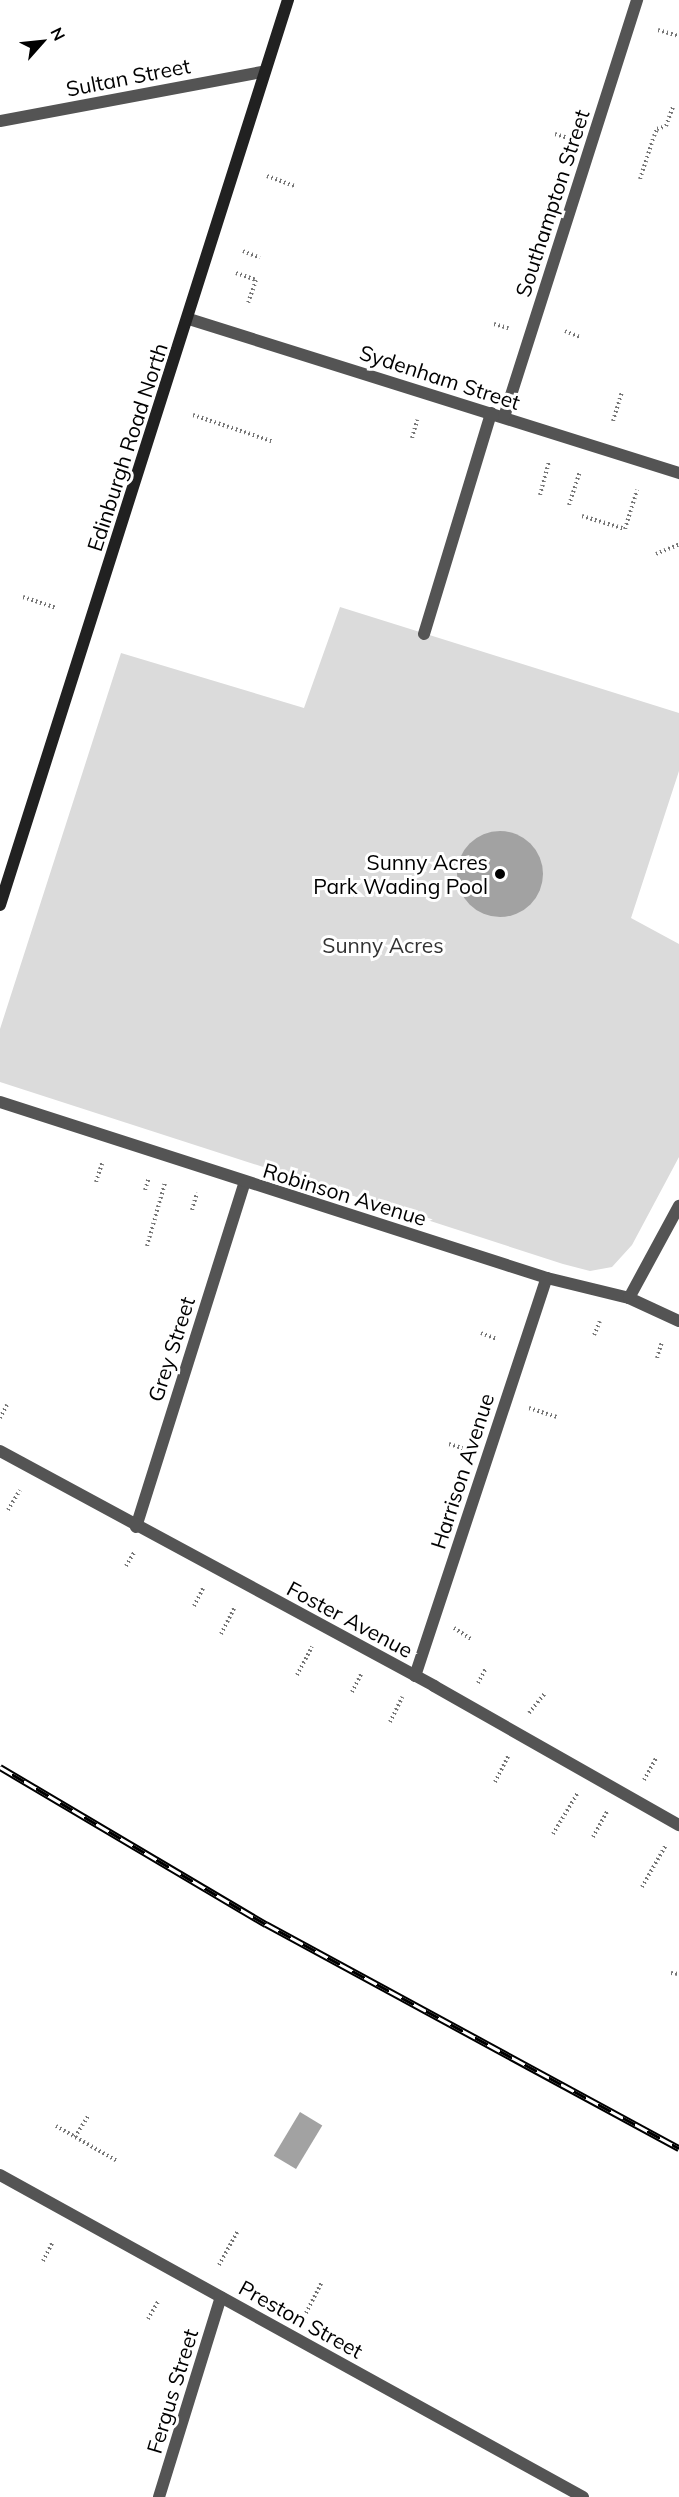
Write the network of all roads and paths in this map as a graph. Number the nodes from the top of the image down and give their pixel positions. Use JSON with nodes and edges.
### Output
{"nodes":[{"id":1,"x":288,"y":0,"type":"edge"},
{"id":2,"x":637,"y":0,"type":"edge"},
{"id":3,"x":658,"y":30,"type":"dead end"},
{"id":4,"x":679,"y":36,"type":"edge"},
{"id":5,"x":263,"y":72,"type":"junction"},
{"id":6,"x":673,"y":107,"type":"dead end"},
{"id":7,"x":0,"y":121,"type":"edge"},
{"id":8,"x":267,"y":176,"type":"dead end"},
{"id":9,"x":640,"y":179,"type":"dead end"},
{"id":10,"x":294,"y":186,"type":"dead end"},
{"id":11,"x":243,"y":251,"type":"dead end"},
{"id":12,"x":260,"y":258,"type":"dead end"},
{"id":13,"x":236,"y":273,"type":"dead end"},
{"id":14,"x":249,"y":303,"type":"dead end"},
{"id":15,"x":189,"y":319,"type":"junction"},
{"id":16,"x":565,"y":331,"type":"dead end"},
{"id":17,"x":580,"y":337,"type":"dead end"},
{"id":18,"x":622,"y":392,"type":"dead end"},
{"id":19,"x":491,"y":413,"type":"junction"},
{"id":20,"x":193,"y":416,"type":"dead end"},
{"id":21,"x":504,"y":417,"type":"junction"},
{"id":22,"x":417,"y":420,"type":"dead end"},
{"id":23,"x":613,"y":421,"type":"dead end"},
{"id":24,"x":412,"y":438,"type":"dead end"},
{"id":25,"x":274,"y":442,"type":"dead end"},
{"id":26,"x":549,"y":462,"type":"dead end"},
{"id":27,"x":580,"y":472,"type":"dead end"},
{"id":28,"x":679,"y":473,"type":"edge"},
{"id":29,"x":637,"y":490,"type":"dead end"},
{"id":30,"x":540,"y":495,"type":"dead end"},
{"id":31,"x":569,"y":505,"type":"dead end"},
{"id":32,"x":582,"y":516,"type":"dead end"},
{"id":33,"x":679,"y":544,"type":"edge"},
{"id":34,"x":656,"y":554,"type":"dead end"},
{"id":35,"x":23,"y":597,"type":"dead end"},
{"id":36,"x":56,"y":608,"type":"dead end"},
{"id":37,"x":424,"y":634,"type":"dead end"},
{"id":38,"x":0,"y":906,"type":"edge"},
{"id":39,"x":0,"y":1102,"type":"edge"},
{"id":40,"x":102,"y":1163,"type":"dead end"},
{"id":41,"x":149,"y":1178,"type":"dead end"},
{"id":42,"x":96,"y":1182,"type":"dead end"},
{"id":43,"x":245,"y":1182,"type":"junction"},
{"id":44,"x":165,"y":1183,"type":"dead end"},
{"id":45,"x":145,"y":1190,"type":"dead end"},
{"id":46,"x":197,"y":1193,"type":"dead end"},
{"id":47,"x":679,"y":1206,"type":"edge"},
{"id":48,"x":192,"y":1210,"type":"dead end"},
{"id":49,"x":147,"y":1246,"type":"dead end"},
{"id":50,"x":547,"y":1278,"type":"junction"},
{"id":51,"x":629,"y":1298,"type":"junction"},
{"id":52,"x":600,"y":1321,"type":"dead end"},
{"id":53,"x":679,"y":1321,"type":"edge"},
{"id":54,"x":481,"y":1333,"type":"dead end"},
{"id":55,"x":594,"y":1335,"type":"dead end"},
{"id":56,"x":497,"y":1339,"type":"dead end"},
{"id":57,"x":662,"y":1342,"type":"dead end"},
{"id":58,"x":657,"y":1358,"type":"dead end"},
{"id":59,"x":7,"y":1405,"type":"dead end"},
{"id":60,"x":522,"y":1406,"type":"dead end"},
{"id":61,"x":557,"y":1417,"type":"dead end"},
{"id":62,"x":0,"y":1418,"type":"edge"},
{"id":63,"x":449,"y":1444,"type":"dead end"},
{"id":64,"x":462,"y":1448,"type":"dead end"},
{"id":65,"x":0,"y":1451,"type":"edge"},
{"id":66,"x":23,"y":1485,"type":"dead end"},
{"id":67,"x":8,"y":1510,"type":"dead end"},
{"id":68,"x":136,"y":1527,"type":"junction"},
{"id":69,"x":136,"y":1549,"type":"dead end"},
{"id":70,"x":126,"y":1566,"type":"dead end"},
{"id":71,"x":204,"y":1587,"type":"dead end"},
{"id":72,"x":236,"y":1605,"type":"dead end"},
{"id":73,"x":194,"y":1606,"type":"dead end"},
{"id":74,"x":451,"y":1626,"type":"dead end"},
{"id":75,"x":221,"y":1634,"type":"dead end"},
{"id":76,"x":471,"y":1639,"type":"dead end"},
{"id":77,"x":312,"y":1647,"type":"dead end"},
{"id":78,"x":486,"y":1668,"type":"dead end"},
{"id":79,"x":361,"y":1674,"type":"dead end"},
{"id":80,"x":297,"y":1676,"type":"dead end"},
{"id":81,"x":414,"y":1676,"type":"junction"},
{"id":82,"x":476,"y":1687,"type":"dead end"},
{"id":83,"x":352,"y":1692,"type":"dead end"},
{"id":84,"x":545,"y":1693,"type":"dead end"},
{"id":85,"x":402,"y":1697,"type":"dead end"},
{"id":86,"x":527,"y":1715,"type":"dead end"},
{"id":87,"x":390,"y":1722,"type":"dead end"},
{"id":88,"x":509,"y":1756,"type":"dead end"},
{"id":89,"x":657,"y":1757,"type":"dead end"},
{"id":90,"x":644,"y":1780,"type":"dead end"},
{"id":91,"x":495,"y":1782,"type":"dead end"},
{"id":92,"x":577,"y":1794,"type":"dead end"},
{"id":93,"x":607,"y":1812,"type":"dead end"},
{"id":94,"x":679,"y":1825,"type":"edge"},
{"id":95,"x":553,"y":1834,"type":"dead end"},
{"id":96,"x":592,"y":1837,"type":"dead end"},
{"id":97,"x":666,"y":1844,"type":"dead end"},
{"id":98,"x":642,"y":1887,"type":"dead end"},
{"id":99,"x":671,"y":1973,"type":"dead end"},
{"id":100,"x":679,"y":1974,"type":"edge"},
{"id":101,"x":88,"y":2116,"type":"dead end"},
{"id":102,"x":56,"y":2126,"type":"dead end"},
{"id":103,"x":75,"y":2137,"type":"junction"},
{"id":104,"x":117,"y":2161,"type":"dead end"},
{"id":105,"x":0,"y":2175,"type":"edge"},
{"id":106,"x":238,"y":2230,"type":"dead end"},
{"id":107,"x":52,"y":2243,"type":"dead end"},
{"id":108,"x":43,"y":2261,"type":"dead end"},
{"id":109,"x":219,"y":2265,"type":"dead end"},
{"id":110,"x":322,"y":2282,"type":"dead end"},
{"id":111,"x":222,"y":2298,"type":"junction"},
{"id":112,"x":158,"y":2302,"type":"dead end"},
{"id":113,"x":306,"y":2313,"type":"dead end"},
{"id":114,"x":148,"y":2319,"type":"dead end"},
{"id":115,"x":159,"y":2497,"type":"edge"},
{"id":116,"x":583,"y":2497,"type":"edge"}],
"edges":[{"from":1,"to":5,"type":"main road","name":"Edinburgh Road North"},
{"from":2,"to":21,"type":"street","name":"Southampton Street"},
{"from":3,"to":4,"type":"path"},
{"from":5,"to":7,"type":"street","name":"Sultan Street"},
{"from":5,"to":15,"type":"main road","name":"Edinburgh Road North"},
{"from":6,"to":9,"type":"path"},
{"from":8,"to":10,"type":"path"},
{"from":11,"to":12,"type":"path"},
{"from":13,"to":14,"type":"path"},
{"from":15,"to":19,"type":"street","name":"Sydenham Street"},
{"from":15,"to":38,"type":"main road","name":"Edinburgh Road North"},
{"from":16,"to":17,"type":"path"},
{"from":18,"to":23,"type":"path"},
{"from":19,"to":21,"type":"street","name":"Sydenham Street"},
{"from":19,"to":37,"type":"street"},
{"from":20,"to":25,"type":"path"},
{"from":21,"to":28,"type":"street","name":"Sydenham Street"},
{"from":22,"to":24,"type":"path"},
{"from":26,"to":30,"type":"path"},
{"from":27,"to":31,"type":"path"},
{"from":29,"to":32,"type":"path"},
{"from":33,"to":34,"type":"path"},
{"from":35,"to":36,"type":"path"},
{"from":39,"to":43,"type":"street","name":"Robinson Avenue"},
{"from":40,"to":42,"type":"path"},
{"from":41,"to":45,"type":"path"},
{"from":43,"to":50,"type":"street","name":"Robinson Avenue"},
{"from":43,"to":68,"type":"street","name":"Grey Street"},
{"from":44,"to":49,"type":"path"},
{"from":46,"to":48,"type":"path"},
{"from":47,"to":51,"type":"street"},
{"from":50,"to":51,"type":"street","name":"Robinson Avenue"},
{"from":50,"to":81,"type":"street","name":"Harrison Avenue"},
{"from":51,"to":53,"type":"street","name":"Robinson Avenue"},
{"from":52,"to":55,"type":"path"},
{"from":54,"to":56,"type":"path"},
{"from":57,"to":58,"type":"path"},
{"from":59,"to":62,"type":"path"},
{"from":60,"to":61,"type":"path"},
{"from":63,"to":64,"type":"path"},
{"from":65,"to":68,"type":"street","name":"Foster Avenue"},
{"from":66,"to":67,"type":"path"},
{"from":68,"to":81,"type":"street","name":"Foster Avenue"},
{"from":69,"to":70,"type":"path"},
{"from":71,"to":73,"type":"path"},
{"from":72,"to":75,"type":"path"},
{"from":74,"to":76,"type":"path"},
{"from":77,"to":80,"type":"path"},
{"from":78,"to":82,"type":"path"},
{"from":79,"to":83,"type":"path"},
{"from":81,"to":94,"type":"street","name":"Foster Avenue"},
{"from":84,"to":86,"type":"path"},
{"from":85,"to":87,"type":"path"},
{"from":88,"to":91,"type":"path"},
{"from":89,"to":90,"type":"path"},
{"from":92,"to":95,"type":"path"},
{"from":93,"to":96,"type":"path"},
{"from":97,"to":98,"type":"path"},
{"from":99,"to":100,"type":"path"},
{"from":101,"to":103,"type":"path"},
{"from":102,"to":103,"type":"path"},
{"from":103,"to":104,"type":"path"},
{"from":105,"to":111,"type":"street","name":"Preston Street"},
{"from":106,"to":109,"type":"path"},
{"from":107,"to":108,"type":"path"},
{"from":110,"to":113,"type":"path"},
{"from":111,"to":115,"type":"street","name":"Fergus Street"},
{"from":111,"to":116,"type":"street","name":"Preston Street"},
{"from":112,"to":114,"type":"path"}]}
